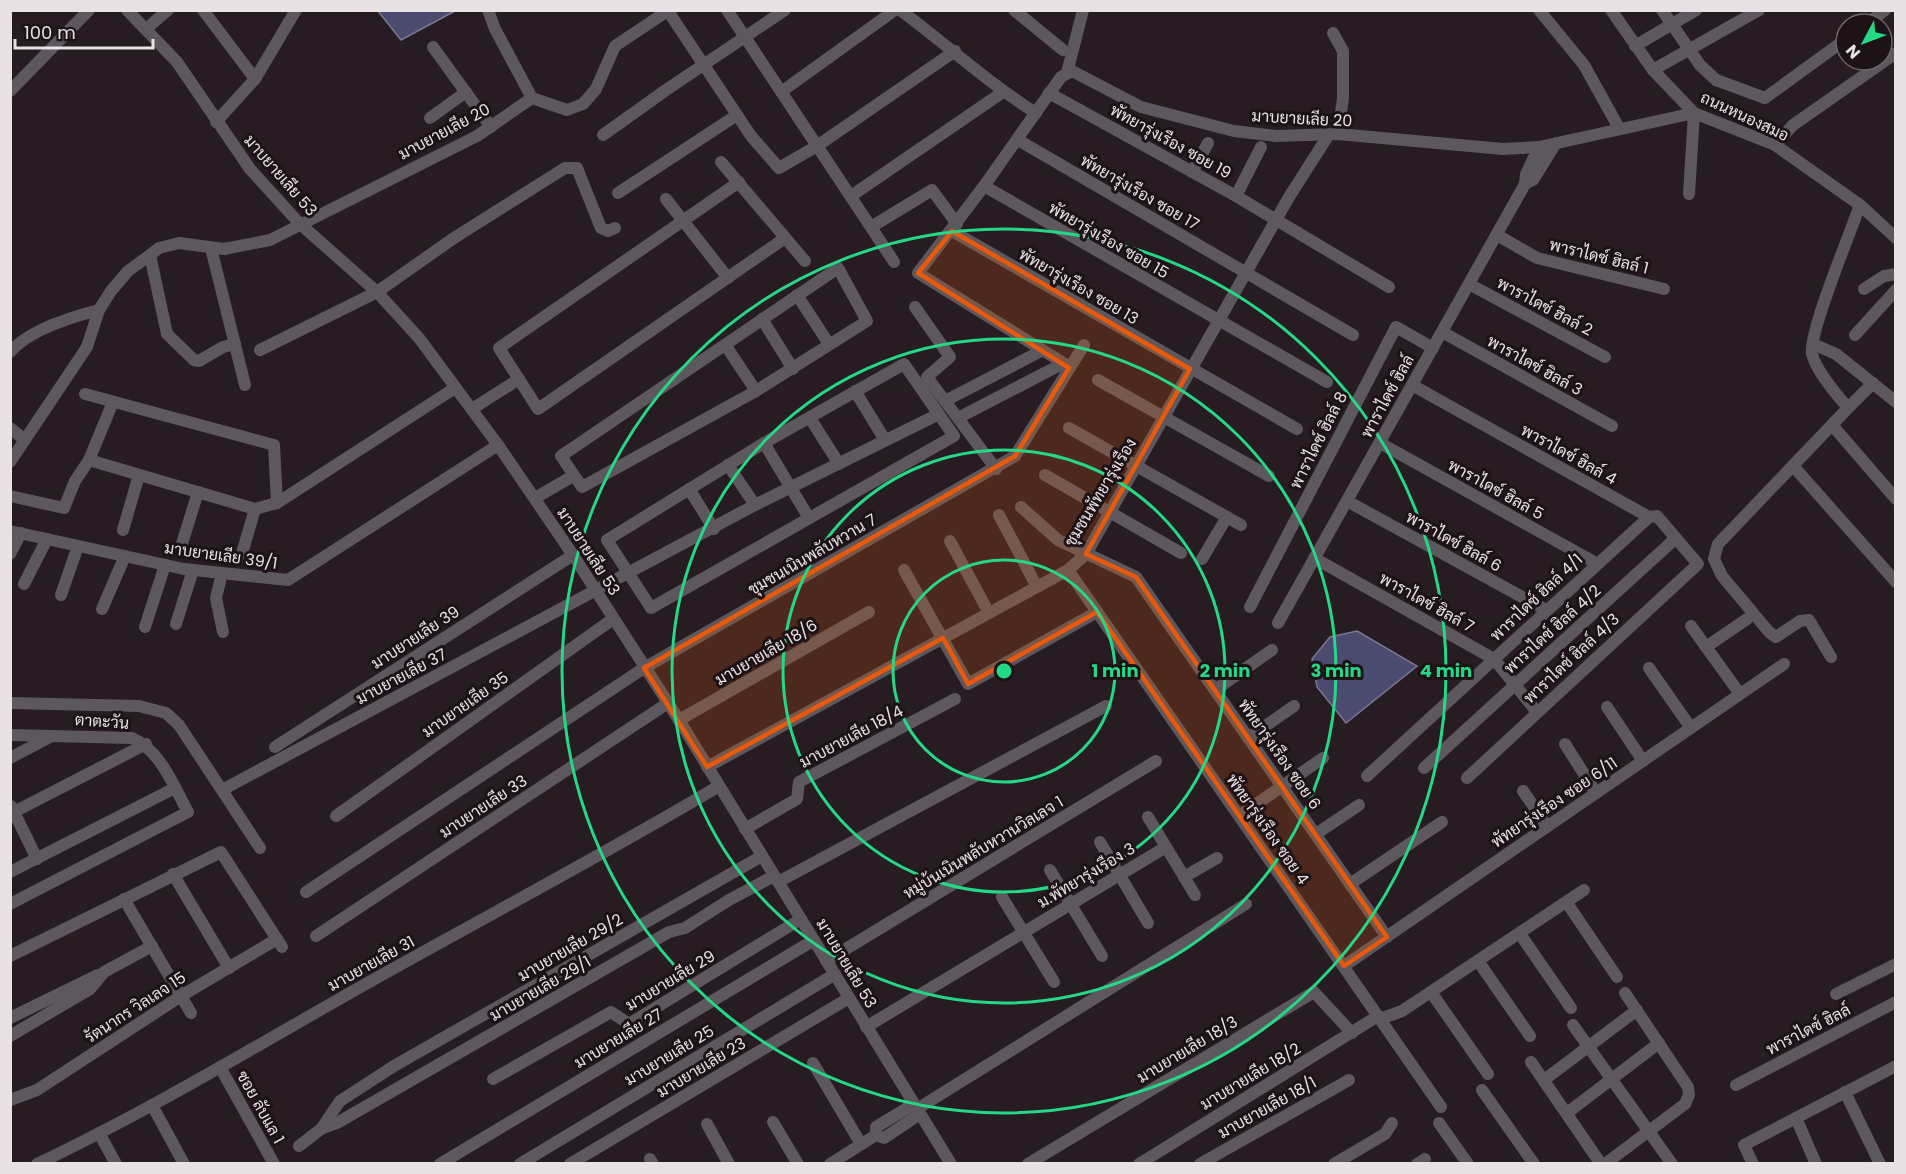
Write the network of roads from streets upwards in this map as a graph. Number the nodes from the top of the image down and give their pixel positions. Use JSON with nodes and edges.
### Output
{"nodes":[{"id":1,"x":89,"y":10,"type":"edge"},
{"id":2,"x":127,"y":10,"type":"edge"},
{"id":3,"x":168,"y":10,"type":"edge"},
{"id":4,"x":203,"y":10,"type":"edge"},
{"id":5,"x":296,"y":10,"type":"edge"},
{"id":6,"x":488,"y":10,"type":"edge"},
{"id":7,"x":727,"y":10,"type":"edge"},
{"id":8,"x":785,"y":10,"type":"edge"},
{"id":9,"x":896,"y":10,"type":"edge"},
{"id":10,"x":900,"y":10,"type":"edge"},
{"id":11,"x":1014,"y":10,"type":"edge"},
{"id":12,"x":1083,"y":10,"type":"edge"},
{"id":13,"x":1539,"y":10,"type":"edge"},
{"id":14,"x":1611,"y":10,"type":"edge"},
{"id":15,"x":1662,"y":10,"type":"edge"},
{"id":16,"x":1696,"y":10,"type":"edge"},
{"id":17,"x":1759,"y":10,"type":"edge"},
{"id":18,"x":669,"y":11,"type":"edge"},
{"id":19,"x":1671,"y":24,"type":"junction"},
{"id":20,"x":146,"y":29,"type":"junction"},
{"id":21,"x":1333,"y":33,"type":"dead end"},
{"id":22,"x":745,"y":38,"type":"junction"},
{"id":23,"x":1635,"y":46,"type":"junction"},
{"id":24,"x":434,"y":47,"type":"dead end"},
{"id":25,"x":1834,"y":48,"type":"edge"},
{"id":26,"x":1063,"y":50,"type":"dead end"},
{"id":27,"x":1689,"y":50,"type":"junction"},
{"id":28,"x":955,"y":51,"type":"junction"},
{"id":29,"x":1896,"y":52,"type":"edge"},
{"id":30,"x":703,"y":65,"type":"junction"},
{"id":31,"x":1653,"y":70,"type":"junction"},
{"id":32,"x":1067,"y":73,"type":"junction"},
{"id":33,"x":255,"y":79,"type":"junction"},
{"id":34,"x":10,"y":91,"type":"edge"},
{"id":35,"x":466,"y":92,"type":"junction"},
{"id":36,"x":781,"y":92,"type":"junction"},
{"id":37,"x":1003,"y":92,"type":"junction"},
{"id":38,"x":1049,"y":93,"type":"junction"},
{"id":39,"x":532,"y":98,"type":"junction"},
{"id":40,"x":1036,"y":113,"type":"junction"},
{"id":41,"x":1694,"y":113,"type":"junction"},
{"id":42,"x":737,"y":115,"type":"junction"},
{"id":43,"x":430,"y":118,"type":"dead end"},
{"id":44,"x":216,"y":122,"type":"junction"},
{"id":45,"x":491,"y":127,"type":"junction"},
{"id":46,"x":1619,"y":128,"type":"junction"},
{"id":47,"x":603,"y":135,"type":"dead end"},
{"id":48,"x":1334,"y":135,"type":"junction"},
{"id":49,"x":1018,"y":140,"type":"junction"},
{"id":50,"x":1209,"y":143,"type":"dead end"},
{"id":51,"x":1556,"y":143,"type":"junction"},
{"id":52,"x":1775,"y":145,"type":"junction"},
{"id":53,"x":817,"y":146,"type":"junction"},
{"id":54,"x":1261,"y":147,"type":"dead end"},
{"id":55,"x":1539,"y":147,"type":"junction"},
{"id":56,"x":721,"y":162,"type":"dead end"},
{"id":57,"x":1192,"y":172,"type":"junction"},
{"id":58,"x":739,"y":182,"type":"junction"},
{"id":59,"x":1526,"y":184,"type":"junction"},
{"id":60,"x":984,"y":186,"type":"junction"},
{"id":61,"x":618,"y":193,"type":"dead end"},
{"id":62,"x":1689,"y":194,"type":"dead end"},
{"id":63,"x":851,"y":196,"type":"junction"},
{"id":64,"x":1236,"y":196,"type":"junction"},
{"id":65,"x":666,"y":199,"type":"dead end"},
{"id":66,"x":1860,"y":206,"type":"junction"},
{"id":67,"x":1276,"y":219,"type":"junction"},
{"id":68,"x":683,"y":222,"type":"junction"},
{"id":69,"x":299,"y":223,"type":"junction"},
{"id":70,"x":871,"y":227,"type":"junction"},
{"id":71,"x":954,"y":227,"type":"junction"},
{"id":72,"x":615,"y":228,"type":"dead end"},
{"id":73,"x":1497,"y":235,"type":"junction"},
{"id":74,"x":785,"y":238,"type":"junction"},
{"id":75,"x":1896,"y":238,"type":"edge"},
{"id":76,"x":211,"y":248,"type":"junction"},
{"id":77,"x":150,"y":255,"type":"junction"},
{"id":78,"x":805,"y":261,"type":"dead end"},
{"id":79,"x":894,"y":261,"type":"dead end"},
{"id":80,"x":1246,"y":272,"type":"junction"},
{"id":81,"x":1896,"y":274,"type":"edge"},
{"id":82,"x":728,"y":278,"type":"junction"},
{"id":83,"x":1469,"y":284,"type":"junction"},
{"id":84,"x":1389,"y":287,"type":"dead end"},
{"id":85,"x":1664,"y":289,"type":"dead end"},
{"id":86,"x":1864,"y":289,"type":"dead end"},
{"id":87,"x":1896,"y":290,"type":"edge"},
{"id":88,"x":377,"y":292,"type":"junction"},
{"id":89,"x":797,"y":295,"type":"junction"},
{"id":90,"x":915,"y":307,"type":"dead end"},
{"id":91,"x":99,"y":310,"type":"junction"},
{"id":92,"x":762,"y":319,"type":"junction"},
{"id":93,"x":1218,"y":321,"type":"junction"},
{"id":94,"x":1442,"y":332,"type":"junction"},
{"id":95,"x":1353,"y":335,"type":"dead end"},
{"id":96,"x":1855,"y":335,"type":"dead end"},
{"id":97,"x":235,"y":344,"type":"junction"},
{"id":98,"x":829,"y":344,"type":"junction"},
{"id":99,"x":1813,"y":344,"type":"junction"},
{"id":100,"x":726,"y":345,"type":"junction"},
{"id":101,"x":1084,"y":345,"type":"dead end"},
{"id":102,"x":1433,"y":348,"type":"junction"},
{"id":103,"x":260,"y":350,"type":"dead end"},
{"id":104,"x":1041,"y":351,"type":"junction"},
{"id":105,"x":10,"y":352,"type":"edge"},
{"id":106,"x":1605,"y":357,"type":"dead end"},
{"id":107,"x":1066,"y":365,"type":"junction"},
{"id":108,"x":793,"y":369,"type":"junction"},
{"id":109,"x":1190,"y":369,"type":"junction"},
{"id":110,"x":519,"y":378,"type":"junction"},
{"id":111,"x":1098,"y":380,"type":"dead end"},
{"id":112,"x":1327,"y":382,"type":"dead end"},
{"id":113,"x":1873,"y":383,"type":"junction"},
{"id":114,"x":245,"y":385,"type":"dead end"},
{"id":115,"x":1412,"y":385,"type":"junction"},
{"id":116,"x":455,"y":388,"type":"junction"},
{"id":117,"x":756,"y":391,"type":"junction"},
{"id":118,"x":855,"y":391,"type":"junction"},
{"id":119,"x":85,"y":394,"type":"dead end"},
{"id":120,"x":945,"y":401,"type":"junction"},
{"id":121,"x":113,"y":402,"type":"junction"},
{"id":122,"x":1896,"y":402,"type":"edge"},
{"id":123,"x":1848,"y":408,"type":"junction"},
{"id":124,"x":472,"y":410,"type":"junction"},
{"id":125,"x":937,"y":415,"type":"junction"},
{"id":126,"x":1163,"y":417,"type":"junction"},
{"id":127,"x":810,"y":418,"type":"junction"},
{"id":128,"x":957,"y":418,"type":"junction"},
{"id":129,"x":1832,"y":425,"type":"junction"},
{"id":130,"x":1612,"y":426,"type":"dead end"},
{"id":131,"x":10,"y":428,"type":"edge"},
{"id":132,"x":1068,"y":428,"type":"dead end"},
{"id":133,"x":1298,"y":429,"type":"dead end"},
{"id":134,"x":25,"y":440,"type":"junction"},
{"id":135,"x":885,"y":440,"type":"junction"},
{"id":136,"x":764,"y":443,"type":"junction"},
{"id":137,"x":1380,"y":443,"type":"junction"},
{"id":138,"x":498,"y":445,"type":"junction"},
{"id":139,"x":89,"y":460,"type":"junction"},
{"id":140,"x":10,"y":462,"type":"edge"},
{"id":141,"x":839,"y":464,"type":"junction"},
{"id":142,"x":728,"y":465,"type":"junction"},
{"id":143,"x":1136,"y":465,"type":"junction"},
{"id":144,"x":1794,"y":467,"type":"junction"},
{"id":145,"x":996,"y":469,"type":"junction"},
{"id":146,"x":139,"y":475,"type":"junction"},
{"id":147,"x":1045,"y":475,"type":"dead end"},
{"id":148,"x":573,"y":476,"type":"junction"},
{"id":149,"x":1269,"y":476,"type":"dead end"},
{"id":150,"x":791,"y":488,"type":"junction"},
{"id":151,"x":688,"y":489,"type":"junction"},
{"id":152,"x":198,"y":492,"type":"junction"},
{"id":153,"x":10,"y":496,"type":"edge"},
{"id":154,"x":535,"y":498,"type":"junction"},
{"id":155,"x":1896,"y":499,"type":"edge"},
{"id":156,"x":1347,"y":501,"type":"junction"},
{"id":157,"x":277,"y":503,"type":"junction"},
{"id":158,"x":755,"y":505,"type":"junction"},
{"id":159,"x":1021,"y":507,"type":"dead end"},
{"id":160,"x":255,"y":509,"type":"junction"},
{"id":161,"x":1109,"y":513,"type":"junction"},
{"id":162,"x":999,"y":515,"type":"dead end"},
{"id":163,"x":1227,"y":517,"type":"junction"},
{"id":164,"x":1649,"y":517,"type":"junction"},
{"id":165,"x":809,"y":518,"type":"junction"},
{"id":166,"x":1241,"y":525,"type":"dead end"},
{"id":167,"x":714,"y":529,"type":"junction"},
{"id":168,"x":123,"y":530,"type":"dead end"},
{"id":169,"x":16,"y":532,"type":"edge"},
{"id":170,"x":1676,"y":538,"type":"junction"},
{"id":171,"x":46,"y":539,"type":"junction"},
{"id":172,"x":950,"y":541,"type":"dead end"},
{"id":173,"x":78,"y":546,"type":"junction"},
{"id":174,"x":181,"y":547,"type":"dead end"},
{"id":175,"x":1181,"y":553,"type":"dead end"},
{"id":176,"x":10,"y":554,"type":"edge"},
{"id":177,"x":1086,"y":554,"type":"junction"},
{"id":178,"x":573,"y":555,"type":"junction"},
{"id":179,"x":125,"y":556,"type":"junction"},
{"id":180,"x":241,"y":556,"type":"dead end"},
{"id":181,"x":1314,"y":558,"type":"junction"},
{"id":182,"x":1202,"y":559,"type":"dead end"},
{"id":183,"x":1596,"y":563,"type":"junction"},
{"id":184,"x":1698,"y":564,"type":"joint"},
{"id":185,"x":165,"y":565,"type":"junction"},
{"id":186,"x":193,"y":570,"type":"junction"},
{"id":187,"x":904,"y":570,"type":"dead end"},
{"id":188,"x":1068,"y":570,"type":"junction"},
{"id":189,"x":222,"y":573,"type":"junction"},
{"id":190,"x":629,"y":573,"type":"junction"},
{"id":191,"x":1896,"y":582,"type":"edge"},
{"id":192,"x":24,"y":584,"type":"dead end"},
{"id":193,"x":1037,"y":587,"type":"junction"},
{"id":194,"x":595,"y":590,"type":"junction"},
{"id":195,"x":60,"y":596,"type":"dead end"},
{"id":196,"x":1250,"y":608,"type":"dead end"},
{"id":197,"x":102,"y":609,"type":"dead end"},
{"id":198,"x":1545,"y":610,"type":"junction"},
{"id":199,"x":869,"y":612,"type":"dead end"},
{"id":200,"x":1097,"y":612,"type":"junction"},
{"id":201,"x":989,"y":613,"type":"junction"},
{"id":202,"x":613,"y":619,"type":"junction"},
{"id":203,"x":1747,"y":620,"type":"dead end"},
{"id":204,"x":1278,"y":623,"type":"dead end"},
{"id":205,"x":176,"y":624,"type":"dead end"},
{"id":206,"x":1691,"y":626,"type":"dead end"},
{"id":207,"x":145,"y":627,"type":"dead end"},
{"id":208,"x":223,"y":632,"type":"dead end"},
{"id":209,"x":943,"y":638,"type":"junction"},
{"id":210,"x":1706,"y":647,"type":"junction"},
{"id":211,"x":1272,"y":650,"type":"dead end"},
{"id":212,"x":1831,"y":657,"type":"dead end"},
{"id":213,"x":1494,"y":659,"type":"junction"},
{"id":214,"x":1784,"y":664,"type":"dead end"},
{"id":215,"x":644,"y":668,"type":"junction"},
{"id":216,"x":1649,"y":668,"type":"dead end"},
{"id":217,"x":1514,"y":686,"type":"junction"},
{"id":218,"x":1215,"y":690,"type":"junction"},
{"id":219,"x":1740,"y":694,"type":"junction"},
{"id":220,"x":955,"y":699,"type":"dead end"},
{"id":221,"x":10,"y":703,"type":"edge"},
{"id":222,"x":668,"y":704,"type":"junction"},
{"id":223,"x":1106,"y":706,"type":"dead end"},
{"id":224,"x":1294,"y":706,"type":"dead end"},
{"id":225,"x":1607,"y":707,"type":"dead end"},
{"id":226,"x":1537,"y":712,"type":"junction"},
{"id":227,"x":678,"y":720,"type":"junction"},
{"id":228,"x":1690,"y":728,"type":"junction"},
{"id":229,"x":10,"y":735,"type":"edge"},
{"id":230,"x":54,"y":735,"type":"junction"},
{"id":231,"x":1248,"y":738,"type":"junction"},
{"id":232,"x":146,"y":744,"type":"junction"},
{"id":233,"x":1565,"y":744,"type":"dead end"},
{"id":234,"x":275,"y":747,"type":"dead end"},
{"id":235,"x":10,"y":758,"type":"edge"},
{"id":236,"x":1323,"y":759,"type":"dead end"},
{"id":237,"x":1156,"y":761,"type":"dead end"},
{"id":238,"x":1643,"y":761,"type":"junction"},
{"id":239,"x":707,"y":766,"type":"junction"},
{"id":240,"x":1424,"y":768,"type":"dead end"},
{"id":241,"x":1367,"y":776,"type":"dead end"},
{"id":242,"x":1467,"y":778,"type":"dead end"},
{"id":243,"x":719,"y":786,"type":"junction"},
{"id":244,"x":175,"y":788,"type":"junction"},
{"id":245,"x":1283,"y":788,"type":"junction"},
{"id":246,"x":222,"y":790,"type":"junction"},
{"id":247,"x":1523,"y":791,"type":"dead end"},
{"id":248,"x":1596,"y":793,"type":"junction"},
{"id":249,"x":1359,"y":805,"type":"dead end"},
{"id":250,"x":12,"y":810,"type":"edge"},
{"id":251,"x":336,"y":816,"type":"dead end"},
{"id":252,"x":1239,"y":816,"type":"junction"},
{"id":253,"x":1148,"y":817,"type":"dead end"},
{"id":254,"x":1442,"y":822,"type":"dead end"},
{"id":255,"x":1547,"y":826,"type":"junction"},
{"id":256,"x":745,"y":829,"type":"junction"},
{"id":257,"x":1316,"y":834,"type":"junction"},
{"id":258,"x":1100,"y":842,"type":"dead end"},
{"id":259,"x":1166,"y":847,"type":"junction"},
{"id":260,"x":260,"y":848,"type":"dead end"},
{"id":261,"x":762,"y":856,"type":"junction"},
{"id":262,"x":1217,"y":858,"type":"dead end"},
{"id":263,"x":37,"y":859,"type":"junction"},
{"id":264,"x":1050,"y":870,"type":"dead end"},
{"id":265,"x":10,"y":873,"type":"edge"},
{"id":266,"x":173,"y":874,"type":"junction"},
{"id":267,"x":1119,"y":875,"type":"junction"},
{"id":268,"x":1184,"y":877,"type":"junction"},
{"id":269,"x":776,"y":879,"type":"junction"},
{"id":270,"x":1350,"y":884,"type":"junction"},
{"id":271,"x":1584,"y":890,"type":"dead end"},
{"id":272,"x":306,"y":892,"type":"dead end"},
{"id":273,"x":1195,"y":895,"type":"dead end"},
{"id":274,"x":1002,"y":897,"type":"dead end"},
{"id":275,"x":124,"y":899,"type":"junction"},
{"id":276,"x":1567,"y":903,"type":"junction"},
{"id":277,"x":10,"y":904,"type":"edge"},
{"id":278,"x":1071,"y":904,"type":"junction"},
{"id":279,"x":1246,"y":904,"type":"dead end"},
{"id":280,"x":801,"y":919,"type":"junction"},
{"id":281,"x":1148,"y":922,"type":"dead end"},
{"id":282,"x":1024,"y":933,"type":"junction"},
{"id":283,"x":1520,"y":934,"type":"junction"},
{"id":284,"x":316,"y":936,"type":"dead end"},
{"id":285,"x":1387,"y":937,"type":"junction"},
{"id":286,"x":814,"y":940,"type":"junction"},
{"id":287,"x":152,"y":946,"type":"junction"},
{"id":288,"x":10,"y":956,"type":"edge"},
{"id":289,"x":1102,"y":956,"type":"dead end"},
{"id":290,"x":826,"y":961,"type":"junction"},
{"id":291,"x":1478,"y":961,"type":"junction"},
{"id":292,"x":1896,"y":964,"type":"edge"},
{"id":293,"x":1344,"y":966,"type":"junction"},
{"id":294,"x":229,"y":968,"type":"junction"},
{"id":295,"x":104,"y":972,"type":"junction"},
{"id":296,"x":834,"y":974,"type":"junction"},
{"id":297,"x":1617,"y":977,"type":"dead end"},
{"id":298,"x":1054,"y":982,"type":"dead end"},
{"id":299,"x":1431,"y":992,"type":"junction"},
{"id":300,"x":1625,"y":993,"type":"dead end"},
{"id":301,"x":1836,"y":994,"type":"dead end"},
{"id":302,"x":181,"y":996,"type":"junction"},
{"id":303,"x":849,"y":998,"type":"junction"},
{"id":304,"x":1896,"y":1002,"type":"edge"},
{"id":305,"x":1571,"y":1008,"type":"dead end"},
{"id":306,"x":1636,"y":1010,"type":"junction"},
{"id":307,"x":191,"y":1013,"type":"dead end"},
{"id":308,"x":10,"y":1018,"type":"edge"},
{"id":309,"x":1379,"y":1018,"type":"junction"},
{"id":310,"x":1573,"y":1025,"type":"dead end"},
{"id":311,"x":866,"y":1027,"type":"junction"},
{"id":312,"x":1352,"y":1034,"type":"junction"},
{"id":313,"x":10,"y":1036,"type":"edge"},
{"id":314,"x":1530,"y":1036,"type":"dead end"},
{"id":315,"x":1659,"y":1043,"type":"junction"},
{"id":316,"x":1589,"y":1046,"type":"junction"},
{"id":317,"x":1531,"y":1062,"type":"dead end"},
{"id":318,"x":813,"y":1064,"type":"dead end"},
{"id":319,"x":1896,"y":1066,"type":"edge"},
{"id":320,"x":220,"y":1067,"type":"junction"},
{"id":321,"x":1488,"y":1074,"type":"dead end"},
{"id":322,"x":1611,"y":1078,"type":"junction"},
{"id":323,"x":493,"y":1079,"type":"dead end"},
{"id":324,"x":1349,"y":1080,"type":"dead end"},
{"id":325,"x":1544,"y":1080,"type":"junction"},
{"id":326,"x":1736,"y":1084,"type":"dead end"},
{"id":327,"x":1482,"y":1090,"type":"dead end"},
{"id":328,"x":1845,"y":1092,"type":"junction"},
{"id":329,"x":10,"y":1100,"type":"edge"},
{"id":330,"x":152,"y":1106,"type":"junction"},
{"id":331,"x":1441,"y":1107,"type":"dead end"},
{"id":332,"x":917,"y":1109,"type":"junction"},
{"id":333,"x":1567,"y":1113,"type":"junction"},
{"id":334,"x":1796,"y":1118,"type":"junction"},
{"id":335,"x":773,"y":1122,"type":"dead end"},
{"id":336,"x":1392,"y":1123,"type":"dead end"},
{"id":337,"x":1438,"y":1123,"type":"dead end"},
{"id":338,"x":707,"y":1124,"type":"dead end"},
{"id":339,"x":321,"y":1129,"type":"junction"},
{"id":340,"x":1650,"y":1131,"type":"junction"},
{"id":341,"x":99,"y":1133,"type":"junction"},
{"id":342,"x":861,"y":1144,"type":"junction"},
{"id":343,"x":298,"y":1146,"type":"dead end"},
{"id":344,"x":42,"y":1162,"type":"edge"},
{"id":345,"x":116,"y":1164,"type":"edge"},
{"id":346,"x":184,"y":1164,"type":"edge"},
{"id":347,"x":274,"y":1164,"type":"edge"},
{"id":348,"x":440,"y":1164,"type":"edge"},
{"id":349,"x":520,"y":1164,"type":"edge"},
{"id":350,"x":570,"y":1164,"type":"edge"},
{"id":351,"x":729,"y":1164,"type":"edge"},
{"id":352,"x":798,"y":1164,"type":"edge"},
{"id":353,"x":830,"y":1164,"type":"edge"},
{"id":354,"x":951,"y":1164,"type":"edge"},
{"id":355,"x":1028,"y":1164,"type":"edge"},
{"id":356,"x":1139,"y":1164,"type":"edge"},
{"id":357,"x":1200,"y":1164,"type":"edge"},
{"id":358,"x":1334,"y":1164,"type":"edge"},
{"id":359,"x":1468,"y":1164,"type":"edge"},
{"id":360,"x":1534,"y":1164,"type":"edge"},
{"id":361,"x":1603,"y":1164,"type":"edge"},
{"id":362,"x":1672,"y":1164,"type":"edge"},
{"id":363,"x":1753,"y":1164,"type":"edge"},
{"id":364,"x":1816,"y":1164,"type":"edge"},
{"id":365,"x":1880,"y":1164,"type":"edge"}],
"edges":[{"from":1,"to":34,"type":"street"},
{"from":2,"to":20,"type":"street","name":"มาบยายเลีย 53"},
{"from":3,"to":20,"type":"street"},
{"from":4,"to":33,"type":"street"},
{"from":5,"to":33,"type":"street"},
{"from":6,"to":39,"type":"street"},
{"from":7,"to":22,"type":"street"},
{"from":8,"to":22,"type":"street"},
{"from":9,"to":36,"type":"street"},
{"from":10,"to":28,"type":"street"},
{"from":11,"to":26,"type":"street"},
{"from":12,"to":32,"type":"street"},
{"from":13,"to":46,"type":"street"},
{"from":14,"to":23,"type":"street","name":"ถนนหนองสมอ"},
{"from":15,"to":19,"type":"street"},
{"from":16,"to":19,"type":"street"},
{"from":17,"to":27,"type":"street"},
{"from":18,"to":30,"type":"street"},
{"from":18,"to":39,"type":"street"},
{"from":19,"to":23,"type":"street"},
{"from":19,"to":27,"type":"street"},
{"from":20,"to":44,"type":"street","name":"มาบยายเลีย 53"},
{"from":21,"to":48,"type":"street"},
{"from":22,"to":30,"type":"street"},
{"from":22,"to":36,"type":"street"},
{"from":23,"to":31,"type":"street","name":"ถนนหนองสมอ"},
{"from":24,"to":35,"type":"street"},
{"from":25,"to":27,"type":"street"},
{"from":27,"to":31,"type":"street"},
{"from":28,"to":37,"type":"street"},
{"from":28,"to":53,"type":"street"},
{"from":29,"to":52,"type":"street"},
{"from":30,"to":42,"type":"street"},
{"from":30,"to":47,"type":"street"},
{"from":31,"to":41,"type":"street","name":"ถนนหนองสมอ"},
{"from":32,"to":38,"type":"street"},
{"from":32,"to":48,"type":"street","name":"มาบยายเลีย 20"},
{"from":33,"to":44,"type":"street"},
{"from":35,"to":43,"type":"street"},
{"from":35,"to":45,"type":"street"},
{"from":36,"to":53,"type":"street"},
{"from":37,"to":40,"type":"street"},
{"from":37,"to":63,"type":"street"},
{"from":38,"to":40,"type":"street"},
{"from":38,"to":57,"type":"street","name":"พัทยารุ่งเรือง ซอย 19"},
{"from":39,"to":45,"type":"street","name":"มาบยายเลีย 20"},
{"from":40,"to":49,"type":"street"},
{"from":41,"to":46,"type":"street","name":"มาบยายเลีย 20"},
{"from":41,"to":52,"type":"street","name":"ถนนหนองสมอ"},
{"from":41,"to":62,"type":"street"},
{"from":42,"to":53,"type":"street"},
{"from":42,"to":61,"type":"street"},
{"from":44,"to":69,"type":"street","name":"มาบยายเลีย 53"},
{"from":45,"to":69,"type":"street","name":"มาบยายเลีย 20"},
{"from":46,"to":51,"type":"street","name":"มาบยายเลีย 20"},
{"from":48,"to":55,"type":"street","name":"มาบยายเลีย 20"},
{"from":48,"to":67,"type":"street","name":"ชุมชนพัทยารุ่งเรือง"},
{"from":49,"to":60,"type":"street"},
{"from":49,"to":80,"type":"street","name":"พัทยารุ่งเรือง ซอย 17"},
{"from":50,"to":57,"type":"street"},
{"from":51,"to":55,"type":"street","name":"มาบยายเลีย 20"},
{"from":51,"to":59,"type":"street","name":"พาราไดซ์ ฮิลล์"},
{"from":52,"to":66,"type":"street","name":"ถนนหนองสมอ"},
{"from":53,"to":63,"type":"street"},
{"from":54,"to":64,"type":"street"},
{"from":55,"to":59,"type":"street","name":"พาราไดซ์ ฮิลล์"},
{"from":56,"to":58,"type":"street"},
{"from":57,"to":64,"type":"street","name":"พัทยารุ่งเรือง ซอย 19"},
{"from":58,"to":68,"type":"street"},
{"from":58,"to":74,"type":"street"},
{"from":59,"to":73,"type":"street","name":"พาราไดซ์ ฮิลล์"},
{"from":60,"to":71,"type":"street"},
{"from":60,"to":93,"type":"street","name":"พัทยารุ่งเรือง ซอย 15"},
{"from":63,"to":70,"type":"street"},
{"from":64,"to":67,"type":"street","name":"พัทยารุ่งเรือง ซอย 19"},
{"from":65,"to":68,"type":"street"},
{"from":66,"to":75,"type":"street","name":"ถนนหนองสมอ"},
{"from":66,"to":99,"type":"street"},
{"from":67,"to":80,"type":"street","name":"ชุมชนพัทยารุ่งเรือง"},
{"from":67,"to":84,"type":"street","name":"พัทยารุ่งเรือง ซอย 19"},
{"from":68,"to":82,"type":"street"},
{"from":68,"to":110,"type":"street"},
{"from":69,"to":76,"type":"street","name":"มาบยายเลีย 20"},
{"from":69,"to":88,"type":"street","name":"มาบยายเลีย 53"},
{"from":70,"to":71,"type":"street"},
{"from":70,"to":79,"type":"street"},
{"from":71,"to":104,"type":"street"},
{"from":71,"to":109,"type":"street","name":"พัทยารุ่งเรือง ซอย 13"},
{"from":72,"to":88,"type":"street"},
{"from":73,"to":83,"type":"street","name":"พาราไดซ์ ฮิลล์"},
{"from":73,"to":85,"type":"street","name":"พาราไดซ์ ฮิลล์ 1"},
{"from":74,"to":78,"type":"street"},
{"from":74,"to":82,"type":"street"},
{"from":76,"to":77,"type":"street","name":"มาบยายเลีย 20"},
{"from":76,"to":97,"type":"street"},
{"from":77,"to":91,"type":"street","name":"มาบยายเลีย 20"},
{"from":77,"to":97,"type":"street"},
{"from":80,"to":93,"type":"street","name":"ชุมชนพัทยารุ่งเรือง"},
{"from":80,"to":95,"type":"street","name":"พัทยารุ่งเรือง ซอย 17"},
{"from":81,"to":86,"type":"street"},
{"from":82,"to":110,"type":"street"},
{"from":83,"to":94,"type":"street","name":"พาราไดซ์ ฮิลล์"},
{"from":83,"to":106,"type":"street","name":"พาราไดซ์ ฮิลล์ 2"},
{"from":87,"to":96,"type":"street"},
{"from":88,"to":103,"type":"street"},
{"from":88,"to":116,"type":"street","name":"มาบยายเลีย 53"},
{"from":89,"to":92,"type":"street"},
{"from":89,"to":98,"type":"street"},
{"from":89,"to":98,"type":"street"},
{"from":90,"to":120,"type":"street"},
{"from":91,"to":105,"type":"street"},
{"from":91,"to":134,"type":"street","name":"มาบยายเลีย 20"},
{"from":92,"to":100,"type":"street"},
{"from":92,"to":108,"type":"street"},
{"from":93,"to":109,"type":"street","name":"ชุมชนพัทยารุ่งเรือง"},
{"from":93,"to":112,"type":"street","name":"พัทยารุ่งเรือง ซอย 15"},
{"from":94,"to":102,"type":"street","name":"พาราไดซ์ ฮิลล์"},
{"from":94,"to":130,"type":"street","name":"พาราไดซ์ ฮิลล์ 3"},
{"from":97,"to":114,"type":"street"},
{"from":98,"to":108,"type":"street"},
{"from":99,"to":113,"type":"street"},
{"from":99,"to":123,"type":"street"},
{"from":100,"to":117,"type":"street"},
{"from":100,"to":148,"type":"street"},
{"from":101,"to":107,"type":"street","name":"ชุมชนเนินพลับหวาน 7"},
{"from":102,"to":115,"type":"street","name":"พาราไดซ์ ฮิลล์"},
{"from":102,"to":196,"type":"street","name":"พาราไดซ์ ฮิลล์ 8"},
{"from":104,"to":107,"type":"street"},
{"from":104,"to":120,"type":"street"},
{"from":107,"to":128,"type":"street"},
{"from":107,"to":145,"type":"street","name":"ชุมชนเนินพลับหวาน 7"},
{"from":108,"to":117,"type":"street"},
{"from":109,"to":126,"type":"street","name":"ชุมชนพัทยารุ่งเรือง"},
{"from":109,"to":133,"type":"street","name":"พัทยารุ่งเรือง ซอย 13"},
{"from":110,"to":124,"type":"street"},
{"from":111,"to":126,"type":"street"},
{"from":113,"to":122,"type":"street"},
{"from":113,"to":123,"type":"street"},
{"from":115,"to":137,"type":"street","name":"พาราไดซ์ ฮิลล์"},
{"from":115,"to":164,"type":"street","name":"พาราไดซ์ ฮิลล์ 4"},
{"from":116,"to":124,"type":"street","name":"มาบยายเลีย 53"},
{"from":116,"to":157,"type":"street"},
{"from":117,"to":148,"type":"street"},
{"from":118,"to":125,"type":"street"},
{"from":118,"to":127,"type":"street"},
{"from":118,"to":135,"type":"street"},
{"from":119,"to":121,"type":"street"},
{"from":120,"to":128,"type":"street"},
{"from":121,"to":139,"type":"street"},
{"from":121,"to":157,"type":"street"},
{"from":123,"to":129,"type":"street"},
{"from":124,"to":138,"type":"street","name":"มาบยายเลีย 53"},
{"from":125,"to":135,"type":"street","name":"มาบยายเลีย 37"},
{"from":125,"to":165,"type":"street"},
{"from":126,"to":143,"type":"street","name":"ชุมชนพัทยารุ่งเรือง"},
{"from":126,"to":149,"type":"street"},
{"from":127,"to":136,"type":"street"},
{"from":127,"to":141,"type":"street"},
{"from":128,"to":145,"type":"street"},
{"from":129,"to":144,"type":"street"},
{"from":129,"to":155,"type":"street"},
{"from":131,"to":134,"type":"street"},
{"from":132,"to":143,"type":"street"},
{"from":134,"to":140,"type":"street","name":"มาบยายเลีย 20"},
{"from":135,"to":141,"type":"street","name":"มาบยายเลีย 37"},
{"from":136,"to":142,"type":"street"},
{"from":136,"to":150,"type":"street"},
{"from":137,"to":156,"type":"street","name":"พาราไดซ์ ฮิลล์"},
{"from":137,"to":183,"type":"street","name":"พาราไดซ์ ฮิลล์ 5"},
{"from":138,"to":154,"type":"street","name":"มาบยายเลีย 53"},
{"from":138,"to":189,"type":"street","name":"มาบยายเลีย 39/1"},
{"from":139,"to":146,"type":"street"},
{"from":139,"to":153,"type":"street"},
{"from":141,"to":150,"type":"street","name":"มาบยายเลีย 37"},
{"from":142,"to":151,"type":"street"},
{"from":142,"to":158,"type":"street"},
{"from":143,"to":161,"type":"street","name":"ชุมชนพัทยารุ่งเรือง"},
{"from":143,"to":163,"type":"street"},
{"from":144,"to":191,"type":"street"},
{"from":144,"to":212,"type":"street"},
{"from":145,"to":215,"type":"street","name":"ชุมชนเนินพลับหวาน 7"},
{"from":146,"to":152,"type":"street"},
{"from":146,"to":168,"type":"street"},
{"from":147,"to":161,"type":"street"},
{"from":148,"to":154,"type":"street"},
{"from":150,"to":158,"type":"street","name":"มาบยายเลีย 37"},
{"from":150,"to":165,"type":"street"},
{"from":151,"to":167,"type":"street"},
{"from":151,"to":190,"type":"street"},
{"from":152,"to":160,"type":"street"},
{"from":152,"to":174,"type":"street"},
{"from":154,"to":178,"type":"street","name":"มาบยายเลีย 53"},
{"from":156,"to":181,"type":"street","name":"พาราไดซ์ ฮิลล์"},
{"from":156,"to":198,"type":"street","name":"พาราไดซ์ ฮิลล์ 6"},
{"from":157,"to":160,"type":"street"},
{"from":158,"to":167,"type":"street","name":"มาบยายเลีย 37"},
{"from":159,"to":177,"type":"street","name":"พัทยารุ่งเรือง ซอย 6"},
{"from":160,"to":180,"type":"street"},
{"from":161,"to":175,"type":"street"},
{"from":161,"to":177,"type":"street","name":"ชุมชนพัทยารุ่งเรือง"},
{"from":162,"to":193,"type":"street"},
{"from":163,"to":166,"type":"street"},
{"from":163,"to":182,"type":"street"},
{"from":164,"to":170,"type":"street","name":"พาราไดซ์ ฮิลล์ 4"},
{"from":164,"to":183,"type":"street","name":"พาราไดซ์ ฮิลล์ 4/1"},
{"from":165,"to":190,"type":"street"},
{"from":167,"to":190,"type":"street","name":"มาบยายเลีย 37"},
{"from":169,"to":171,"type":"street","name":"มาบยายเลีย 39/1"},
{"from":169,"to":176,"type":"street"},
{"from":170,"to":184,"type":"street","name":"พาราไดซ์ ฮิลล์ 4"},
{"from":170,"to":217,"type":"street","name":"พาราไดซ์ ฮิลล์ 4/2"},
{"from":171,"to":173,"type":"street","name":"มาบยายเลีย 39/1"},
{"from":171,"to":192,"type":"street"},
{"from":172,"to":201,"type":"street"},
{"from":173,"to":179,"type":"street","name":"มาบยายเลีย 39/1"},
{"from":173,"to":195,"type":"street"},
{"from":177,"to":188,"type":"street","name":"ชุมชนพัทยารุ่งเรือง"},
{"from":177,"to":218,"type":"street","name":"พัทยารุ่งเรือง ซอย 6"},
{"from":178,"to":194,"type":"street","name":"มาบยายเลีย 53"},
{"from":178,"to":234,"type":"street","name":"มาบยายเลีย 39"},
{"from":179,"to":185,"type":"street","name":"มาบยายเลีย 39/1"},
{"from":179,"to":197,"type":"street"},
{"from":181,"to":204,"type":"street","name":"พาราไดซ์ ฮิลล์"},
{"from":181,"to":213,"type":"street","name":"พาราไดซ์ ฮิลล์ 7"},
{"from":183,"to":198,"type":"street","name":"พาราไดซ์ ฮิลล์ 4/1"},
{"from":184,"to":226,"type":"street","name":"พาราไดซ์ ฮิลล์ 4/3"},
{"from":185,"to":186,"type":"street","name":"มาบยายเลีย 39/1"},
{"from":185,"to":207,"type":"street"},
{"from":186,"to":189,"type":"street","name":"มาบยายเลีย 39/1"},
{"from":186,"to":205,"type":"street"},
{"from":187,"to":209,"type":"street"},
{"from":188,"to":193,"type":"street","name":"ชุมชนพัทยารุ่งเรือง"},
{"from":188,"to":200,"type":"street","name":"พัทยารุ่งเรือง ซอย 4"},
{"from":189,"to":208,"type":"street"},
{"from":190,"to":194,"type":"street","name":"มาบยายเลีย 37"},
{"from":193,"to":201,"type":"street","name":"ชุมชนพัทยารุ่งเรือง"},
{"from":194,"to":202,"type":"street","name":"มาบยายเลีย 53"},
{"from":194,"to":246,"type":"street","name":"มาบยายเลีย 37"},
{"from":198,"to":213,"type":"street","name":"พาราไดซ์ ฮิลล์ 4/1"},
{"from":199,"to":227,"type":"street","name":"มาบยายเลีย 18/6"},
{"from":200,"to":209,"type":"street"},
{"from":200,"to":252,"type":"street","name":"พัทยารุ่งเรือง ซอย 4"},
{"from":201,"to":209,"type":"street","name":"ชุมชนพัทยารุ่งเรือง"},
{"from":202,"to":215,"type":"street","name":"มาบยายเลีย 53"},
{"from":202,"to":251,"type":"street","name":"มาบยายเลีย 35"},
{"from":203,"to":210,"type":"street"},
{"from":206,"to":210,"type":"street"},
{"from":209,"to":239,"type":"street","name":"ชุมชนพัทยารุ่งเรือง"},
{"from":210,"to":219,"type":"street"},
{"from":211,"to":218,"type":"street"},
{"from":213,"to":217,"type":"street","name":"พาราไดซ์ ฮิลล์ 7"},
{"from":213,"to":241,"type":"street","name":"พาราไดซ์ ฮิลล์ 4/1"},
{"from":214,"to":219,"type":"street","name":"พัทยารุ่งเรือง ซอย 6/11"},
{"from":215,"to":222,"type":"street","name":"มาบยายเลีย 53"},
{"from":215,"to":272,"type":"street","name":"ชุมชนเนินพลับหวาน 7"},
{"from":216,"to":228,"type":"street"},
{"from":217,"to":226,"type":"street","name":"พาราไดซ์ ฮิลล์ 7"},
{"from":217,"to":240,"type":"street","name":"พาราไดซ์ ฮิลล์ 4/2"},
{"from":218,"to":231,"type":"street","name":"พัทยารุ่งเรือง ซอย 6"},
{"from":219,"to":228,"type":"street","name":"พัทยารุ่งเรือง ซอย 6/11"},
{"from":220,"to":256,"type":"street","name":"มาบยายเลีย 18/4"},
{"from":221,"to":246,"type":"street"},
{"from":222,"to":227,"type":"street","name":"มาบยายเลีย 53"},
{"from":222,"to":284,"type":"street","name":"มาบยายเลีย 33"},
{"from":223,"to":269,"type":"street"},
{"from":224,"to":231,"type":"street"},
{"from":225,"to":238,"type":"street"},
{"from":226,"to":242,"type":"street","name":"พาราไดซ์ ฮิลล์ 4/3"},
{"from":227,"to":239,"type":"street","name":"มาบยายเลีย 53"},
{"from":228,"to":238,"type":"street","name":"พัทยารุ่งเรือง ซอย 6/11"},
{"from":229,"to":230,"type":"street","name":"ตาตะวัน"},
{"from":230,"to":232,"type":"street","name":"ตาตะวัน"},
{"from":230,"to":235,"type":"street"},
{"from":231,"to":245,"type":"street","name":"พัทยารุ่งเรือง ซอย 6"},
{"from":232,"to":244,"type":"street","name":"ตาตะวัน"},
{"from":232,"to":250,"type":"street"},
{"from":233,"to":248,"type":"street"},
{"from":236,"to":245,"type":"street"},
{"from":237,"to":290,"type":"street","name":"หมู่บ้นเนินพลับหวานวิลเลจ 1"},
{"from":238,"to":248,"type":"street","name":"พัทยารุ่งเรือง ซอย 6/11"},
{"from":239,"to":243,"type":"street","name":"มาบยายเลีย 53"},
{"from":243,"to":256,"type":"street","name":"มาบยายเลีย 53"},
{"from":243,"to":320,"type":"street","name":"มาบยายเลีย 31"},
{"from":244,"to":263,"type":"street"},
{"from":244,"to":277,"type":"street","name":"ตาตะวัน"},
{"from":245,"to":252,"type":"street"},
{"from":245,"to":257,"type":"street","name":"พัทยารุ่งเรือง ซอย 6"},
{"from":246,"to":260,"type":"street"},
{"from":247,"to":255,"type":"street"},
{"from":248,"to":255,"type":"street","name":"พัทยารุ่งเรือง ซอย 6/11"},
{"from":249,"to":257,"type":"street"},
{"from":250,"to":263,"type":"street"},
{"from":252,"to":293,"type":"street","name":"พัทยารุ่งเรือง ซอย 4"},
{"from":253,"to":259,"type":"street"},
{"from":254,"to":270,"type":"street"},
{"from":255,"to":285,"type":"street","name":"พัทยารุ่งเรือง ซอย 6/11"},
{"from":256,"to":261,"type":"street","name":"มาบยายเลีย 53"},
{"from":257,"to":270,"type":"street","name":"พัทยารุ่งเรือง ซอย 6"},
{"from":258,"to":267,"type":"street"},
{"from":259,"to":267,"type":"street","name":"ม.พัทยารุ่งเรือง 3"},
{"from":259,"to":268,"type":"street"},
{"from":261,"to":269,"type":"street","name":"มาบยายเลีย 53"},
{"from":261,"to":339,"type":"street","name":"มาบยายเลีย 29/2"},
{"from":262,"to":268,"type":"street"},
{"from":263,"to":265,"type":"street"},
{"from":264,"to":278,"type":"street"},
{"from":266,"to":275,"type":"street"},
{"from":266,"to":294,"type":"street"},
{"from":266,"to":294,"type":"street","name":"รัตนากร วิลเลจ 15"},
{"from":267,"to":278,"type":"street","name":"ม.พัทยารุ่งเรือง 3"},
{"from":267,"to":281,"type":"street"},
{"from":268,"to":273,"type":"street"},
{"from":269,"to":280,"type":"street","name":"มาบยายเลีย 53"},
{"from":269,"to":339,"type":"street","name":"มาบยายเลีย 29/1"},
{"from":270,"to":285,"type":"street","name":"พัทยารุ่งเรือง ซอย 6"},
{"from":271,"to":276,"type":"street","name":"มาบยายเลีย 18/2"},
{"from":274,"to":282,"type":"street"},
{"from":275,"to":287,"type":"street"},
{"from":275,"to":288,"type":"street"},
{"from":276,"to":283,"type":"street","name":"มาบยายเลีย 18/2"},
{"from":276,"to":297,"type":"street"},
{"from":278,"to":282,"type":"street","name":"ม.พัทยารุ่งเรือง 3"},
{"from":278,"to":289,"type":"street"},
{"from":279,"to":332,"type":"street"},
{"from":280,"to":286,"type":"street","name":"มาบยายเลีย 53"},
{"from":280,"to":323,"type":"street","name":"มาบยายเลีย 29"},
{"from":282,"to":298,"type":"street"},
{"from":282,"to":311,"type":"street","name":"ม.พัทยารุ่งเรือง 3"},
{"from":283,"to":291,"type":"street","name":"มาบยายเลีย 18/2"},
{"from":283,"to":305,"type":"street"},
{"from":285,"to":293,"type":"street","name":"พัทยารุ่งเรือง ซอย 6/11"},
{"from":286,"to":290,"type":"street","name":"มาบยายเลีย 53"},
{"from":286,"to":348,"type":"street","name":"มาบยายเลีย 27"},
{"from":287,"to":295,"type":"street"},
{"from":287,"to":302,"type":"street"},
{"from":290,"to":296,"type":"street","name":"มาบยายเลีย 53"},
{"from":291,"to":299,"type":"street","name":"มาบยายเลีย 18/2"},
{"from":291,"to":314,"type":"street"},
{"from":292,"to":301,"type":"street"},
{"from":293,"to":309,"type":"street","name":"พัทยารุ่งเรือง ซอย 4"},
{"from":294,"to":302,"type":"street","name":"รัตนากร วิลเลจ 15"},
{"from":295,"to":308,"type":"street"},
{"from":295,"to":313,"type":"street"},
{"from":296,"to":303,"type":"street","name":"มาบยายเลีย 53"},
{"from":296,"to":349,"type":"street","name":"มาบยายเลีย 25"},
{"from":299,"to":309,"type":"street","name":"มาบยายเลีย 18/2"},
{"from":299,"to":321,"type":"street"},
{"from":300,"to":306,"type":"street"},
{"from":302,"to":307,"type":"street"},
{"from":302,"to":329,"type":"street","name":"รัตนากร วิลเลจ 15"},
{"from":303,"to":311,"type":"street","name":"มาบยายเลีย 53"},
{"from":303,"to":350,"type":"street","name":"มาบยายเลีย 23"},
{"from":304,"to":326,"type":"street","name":"พาราไดซ์ ฮิลล์"},
{"from":306,"to":315,"type":"street"},
{"from":306,"to":316,"type":"street"},
{"from":309,"to":312,"type":"street","name":"มาบยายเลีย 18/2"},
{"from":309,"to":331,"type":"street","name":"พัทยารุ่งเรือง ซอย 4"},
{"from":310,"to":316,"type":"street"},
{"from":311,"to":332,"type":"street","name":"มาบยายเลีย 53"},
{"from":312,"to":355,"type":"street","name":"มาบยายเลีย 18/3"},
{"from":312,"to":356,"type":"street","name":"มาบยายเลีย 18/2"},
{"from":315,"to":322,"type":"street"},
{"from":315,"to":340,"type":"street"},
{"from":316,"to":322,"type":"street"},
{"from":316,"to":325,"type":"street"},
{"from":317,"to":325,"type":"street"},
{"from":318,"to":342,"type":"street"},
{"from":319,"to":328,"type":"street"},
{"from":320,"to":330,"type":"street","name":"มาบยายเลีย 31"},
{"from":320,"to":347,"type":"street","name":"ซอย ลับแล 1"},
{"from":322,"to":333,"type":"street"},
{"from":322,"to":340,"type":"street"},
{"from":324,"to":357,"type":"street","name":"มาบยายเลีย 18/1"},
{"from":325,"to":333,"type":"street"},
{"from":327,"to":360,"type":"street"},
{"from":328,"to":334,"type":"street"},
{"from":328,"to":365,"type":"street"},
{"from":330,"to":341,"type":"street","name":"มาบยายเลีย 31"},
{"from":330,"to":346,"type":"street"},
{"from":332,"to":342,"type":"street"},
{"from":332,"to":354,"type":"street","name":"มาบยายเลีย 53"},
{"from":333,"to":361,"type":"street"},
{"from":334,"to":363,"type":"street"},
{"from":334,"to":364,"type":"street"},
{"from":335,"to":352,"type":"street"},
{"from":336,"to":358,"type":"street"},
{"from":337,"to":359,"type":"street"},
{"from":338,"to":351,"type":"street"},
{"from":339,"to":343,"type":"street"},
{"from":340,"to":361,"type":"street"},
{"from":340,"to":362,"type":"street"},
{"from":341,"to":344,"type":"street","name":"มาบยายเลีย 31"},
{"from":341,"to":345,"type":"street"},
{"from":342,"to":353,"type":"street"}]}
